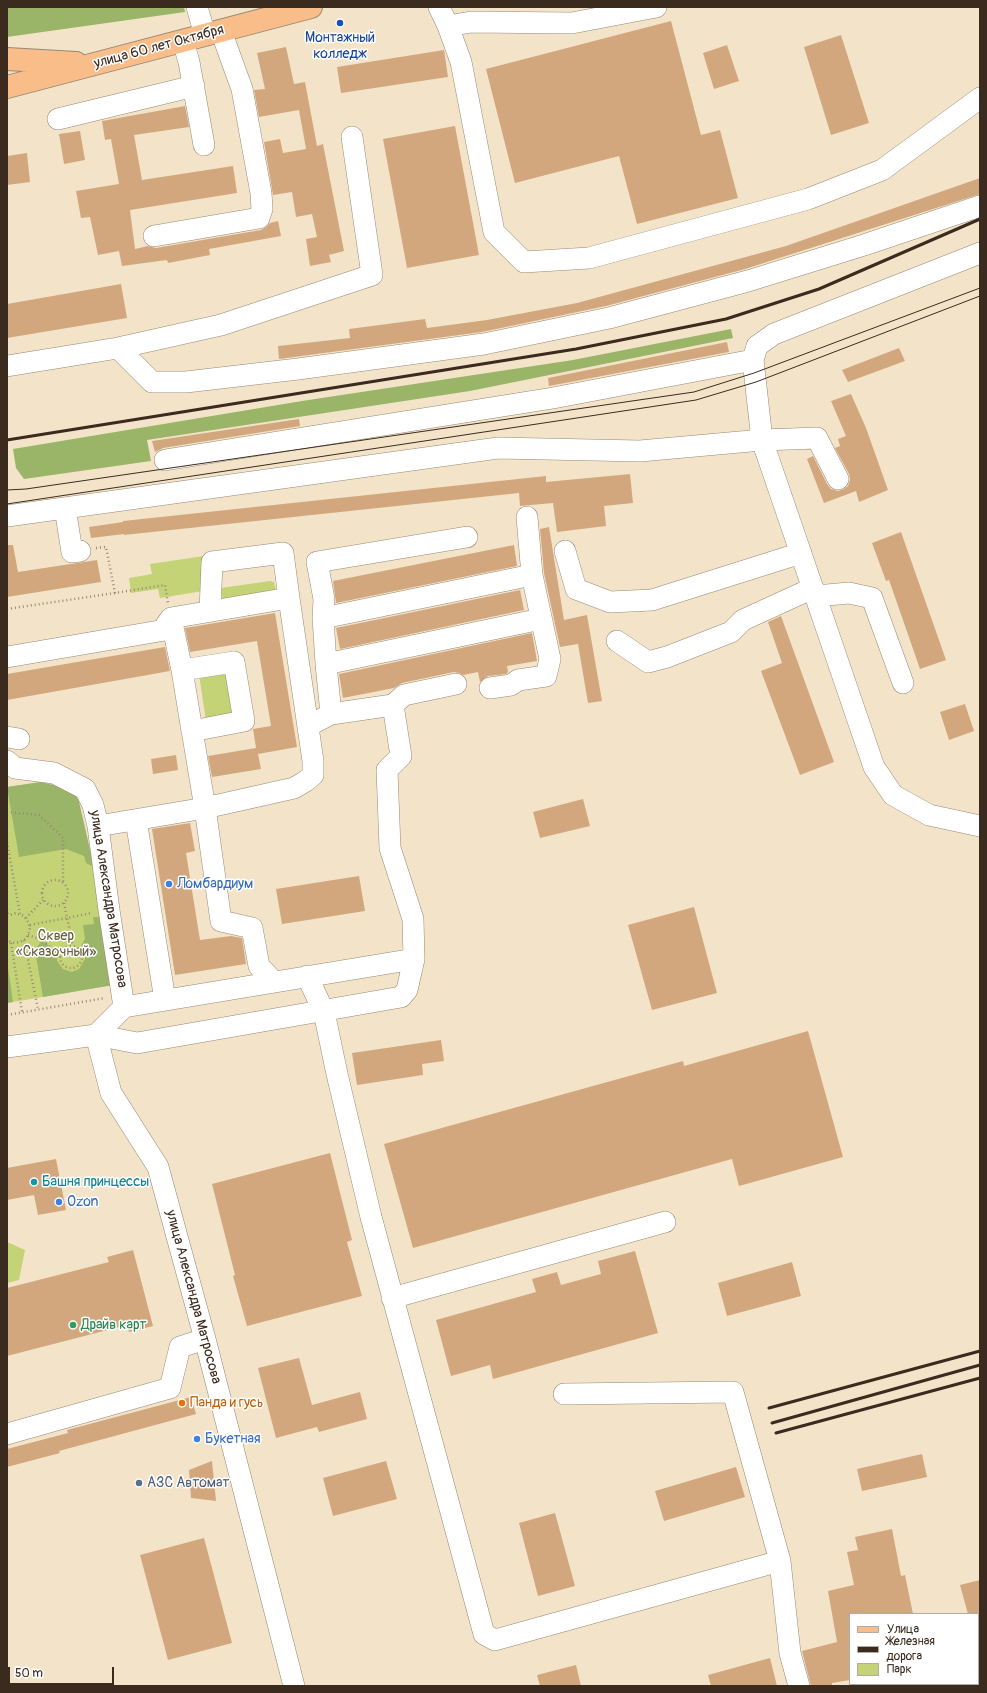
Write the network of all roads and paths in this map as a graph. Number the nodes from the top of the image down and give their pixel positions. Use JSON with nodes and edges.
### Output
{"nodes":[{"id":1,"x":197,"y":7,"type":"edge"},
{"id":2,"x":439,"y":7,"type":"edge"},
{"id":3,"x":656,"y":7,"type":"edge"},
{"id":4,"x":299,"y":9,"type":"edge"},
{"id":5,"x":448,"y":26,"type":"junction"},
{"id":6,"x":213,"y":33,"type":"junction"},
{"id":7,"x":183,"y":40,"type":"junction"},
{"id":8,"x":7,"y":59,"type":"edge"},
{"id":9,"x":91,"y":65,"type":"junction"},
{"id":10,"x":194,"y":86,"type":"junction"},
{"id":11,"x":7,"y":87,"type":"edge"},
{"id":12,"x":980,"y":98,"type":"edge"},
{"id":13,"x":58,"y":119,"type":"dead end"},
{"id":14,"x":352,"y":137,"type":"dead end"},
{"id":15,"x":204,"y":145,"type":"dead end"},
{"id":16,"x":980,"y":206,"type":"edge"},
{"id":17,"x":154,"y":236,"type":"dead end"},
{"id":18,"x":980,"y":253,"type":"edge"},
{"id":19,"x":118,"y":348,"type":"junction"},
{"id":20,"x":753,"y":360,"type":"junction"},
{"id":21,"x":7,"y":366,"type":"edge"},
{"id":22,"x":762,"y":440,"type":"junction"},
{"id":23,"x":165,"y":460,"type":"dead end"},
{"id":24,"x":838,"y":479,"type":"dead end"},
{"id":25,"x":65,"y":508,"type":"junction"},
{"id":26,"x":7,"y":516,"type":"edge"},
{"id":27,"x":527,"y":517,"type":"dead end"},
{"id":28,"x":467,"y":537,"type":"dead end"},
{"id":29,"x":80,"y":551,"type":"joint"},
{"id":30,"x":565,"y":551,"type":"dead end"},
{"id":31,"x":801,"y":553,"type":"junction"},
{"id":32,"x":532,"y":575,"type":"junction"},
{"id":33,"x":815,"y":592,"type":"junction"},
{"id":34,"x":115,"y":594,"type":"junction"},
{"id":35,"x":289,"y":598,"type":"junction"},
{"id":36,"x":7,"y":609,"type":"edge"},
{"id":37,"x":210,"y":611,"type":"junction"},
{"id":38,"x":171,"y":618,"type":"junction"},
{"id":39,"x":323,"y":618,"type":"junction"},
{"id":40,"x":541,"y":619,"type":"junction"},
{"id":41,"x":617,"y":641,"type":"dead end"},
{"id":42,"x":7,"y":657,"type":"edge"},
{"id":43,"x":326,"y":664,"type":"junction"},
{"id":44,"x":182,"y":670,"type":"junction"},
{"id":45,"x":903,"y":683,"type":"dead end"},
{"id":46,"x":456,"y":684,"type":"dead end"},
{"id":47,"x":490,"y":688,"type":"dead end"},
{"id":48,"x":393,"y":705,"type":"junction"},
{"id":49,"x":332,"y":714,"type":"junction"},
{"id":50,"x":308,"y":726,"type":"junction"},
{"id":51,"x":192,"y":731,"type":"junction"},
{"id":52,"x":7,"y":761,"type":"edge"},
{"id":53,"x":205,"y":808,"type":"junction"},
{"id":54,"x":7,"y":812,"type":"edge"},
{"id":55,"x":136,"y":820,"type":"junction"},
{"id":56,"x":98,"y":826,"type":"junction"},
{"id":57,"x":980,"y":826,"type":"edge"},
{"id":58,"x":7,"y":842,"type":"edge"},
{"id":59,"x":62,"y":883,"type":"junction"},
{"id":60,"x":43,"y":900,"type":"junction"},
{"id":61,"x":64,"y":903,"type":"junction"},
{"id":62,"x":7,"y":909,"type":"edge"},
{"id":63,"x":99,"y":912,"type":"dead end"},
{"id":64,"x":20,"y":914,"type":"junction"},
{"id":65,"x":8,"y":915,"type":"edge"},
{"id":66,"x":26,"y":918,"type":"junction"},
{"id":67,"x":67,"y":918,"type":"junction"},
{"id":68,"x":30,"y":925,"type":"junction"},
{"id":69,"x":28,"y":935,"type":"junction"},
{"id":70,"x":24,"y":940,"type":"junction"},
{"id":71,"x":7,"y":941,"type":"edge"},
{"id":72,"x":11,"y":943,"type":"junction"},
{"id":73,"x":73,"y":946,"type":"junction"},
{"id":74,"x":60,"y":955,"type":"junction"},
{"id":75,"x":414,"y":959,"type":"junction"},
{"id":76,"x":307,"y":976,"type":"junction"},
{"id":77,"x":274,"y":982,"type":"junction"},
{"id":78,"x":165,"y":1000,"type":"junction"},
{"id":79,"x":124,"y":1001,"type":"junction"},
{"id":80,"x":38,"y":1009,"type":"junction"},
{"id":81,"x":22,"y":1012,"type":"junction"},
{"id":82,"x":324,"y":1012,"type":"junction"},
{"id":83,"x":7,"y":1015,"type":"edge"},
{"id":84,"x":96,"y":1035,"type":"junction"},
{"id":85,"x":7,"y":1048,"type":"edge"},
{"id":86,"x":665,"y":1222,"type":"dead end"},
{"id":87,"x":392,"y":1298,"type":"junction"},
{"id":88,"x":206,"y":1339,"type":"junction"},
{"id":89,"x":564,"y":1394,"type":"dead end"},
{"id":90,"x":7,"y":1434,"type":"edge"},
{"id":91,"x":780,"y":1561,"type":"junction"},
{"id":92,"x":294,"y":1686,"type":"edge"},
{"id":93,"x":799,"y":1686,"type":"edge"}],
"edges":[{"from":1,"to":6,"type":"street"},
{"from":2,"to":5,"type":"street"},
{"from":3,"to":5,"type":"street"},
{"from":4,"to":6,"type":"main road","name":"улица 60 лет Октября"},
{"from":5,"to":12,"type":"street"},
{"from":6,"to":7,"type":"main road","name":"улица 60 лет Октября"},
{"from":6,"to":17,"type":"street"},
{"from":7,"to":9,"type":"main road","name":"улица 60 лет Октября"},
{"from":7,"to":10,"type":"street"},
{"from":8,"to":9,"type":"main road"},
{"from":9,"to":11,"type":"main road","name":"улица 60 лет Октября"},
{"from":10,"to":13,"type":"street"},
{"from":10,"to":15,"type":"street"},
{"from":14,"to":19,"type":"street"},
{"from":16,"to":19,"type":"street"},
{"from":18,"to":20,"type":"street"},
{"from":19,"to":21,"type":"street"},
{"from":20,"to":22,"type":"street"},
{"from":20,"to":23,"type":"street"},
{"from":22,"to":24,"type":"street"},
{"from":22,"to":25,"type":"street"},
{"from":22,"to":31,"type":"street"},
{"from":25,"to":26,"type":"street"},
{"from":25,"to":29,"type":"street"},
{"from":27,"to":32,"type":"street"},
{"from":28,"to":39,"type":"street"},
{"from":29,"to":34,"type":"path"},
{"from":30,"to":31,"type":"street"},
{"from":31,"to":33,"type":"street"},
{"from":32,"to":39,"type":"street"},
{"from":32,"to":40,"type":"street"},
{"from":33,"to":41,"type":"street"},
{"from":33,"to":45,"type":"street"},
{"from":33,"to":57,"type":"street"},
{"from":34,"to":36,"type":"path"},
{"from":34,"to":38,"type":"path"},
{"from":35,"to":37,"type":"street"},
{"from":35,"to":37,"type":"street"},
{"from":35,"to":50,"type":"street"},
{"from":37,"to":38,"type":"street"},
{"from":38,"to":42,"type":"street"},
{"from":38,"to":44,"type":"street"},
{"from":39,"to":43,"type":"street"},
{"from":40,"to":43,"type":"street"},
{"from":40,"to":47,"type":"street"},
{"from":43,"to":49,"type":"street"},
{"from":44,"to":51,"type":"street"},
{"from":44,"to":51,"type":"street"},
{"from":46,"to":48,"type":"street"},
{"from":48,"to":49,"type":"street"},
{"from":48,"to":75,"type":"street"},
{"from":49,"to":50,"type":"street"},
{"from":50,"to":53,"type":"street"},
{"from":51,"to":53,"type":"street"},
{"from":52,"to":56,"type":"street","name":"улица Александра Матросова"},
{"from":53,"to":55,"type":"street"},
{"from":53,"to":77,"type":"street"},
{"from":54,"to":59,"type":"path"},
{"from":55,"to":56,"type":"street"},
{"from":55,"to":78,"type":"street"},
{"from":56,"to":79,"type":"street","name":"улица Александра Матросова"},
{"from":58,"to":64,"type":"path"},
{"from":59,"to":60,"type":"path"},
{"from":59,"to":61,"type":"path"},
{"from":60,"to":61,"type":"path"},
{"from":60,"to":66,"type":"path"},
{"from":61,"to":67,"type":"path"},
{"from":62,"to":65,"type":"path"},
{"from":63,"to":67,"type":"path"},
{"from":64,"to":65,"type":"path"},
{"from":64,"to":66,"type":"path"},
{"from":66,"to":68,"type":"path"},
{"from":67,"to":68,"type":"path"},
{"from":67,"to":73,"type":"path"},
{"from":68,"to":69,"type":"path"},
{"from":69,"to":70,"type":"path"},
{"from":69,"to":74,"type":"path"},
{"from":70,"to":72,"type":"path"},
{"from":70,"to":80,"type":"path"},
{"from":71,"to":72,"type":"path"},
{"from":72,"to":81,"type":"path"},
{"from":73,"to":74,"type":"path"},
{"from":73,"to":74,"type":"path"},
{"from":75,"to":76,"type":"street"},
{"from":75,"to":82,"type":"street"},
{"from":76,"to":77,"type":"street"},
{"from":76,"to":82,"type":"street"},
{"from":77,"to":78,"type":"street"},
{"from":78,"to":79,"type":"street"},
{"from":79,"to":80,"type":"path"},
{"from":79,"to":84,"type":"street","name":"улица Александра Матросова"},
{"from":80,"to":81,"type":"path"},
{"from":81,"to":83,"type":"path"},
{"from":82,"to":84,"type":"street"},
{"from":82,"to":87,"type":"street"},
{"from":84,"to":85,"type":"street"},
{"from":84,"to":88,"type":"street","name":"улица Александра Матросова"},
{"from":86,"to":87,"type":"street"},
{"from":87,"to":91,"type":"street"},
{"from":88,"to":90,"type":"street"},
{"from":88,"to":92,"type":"street","name":"улица Александра Матросова"},
{"from":89,"to":91,"type":"street"},
{"from":91,"to":93,"type":"street"}]}
